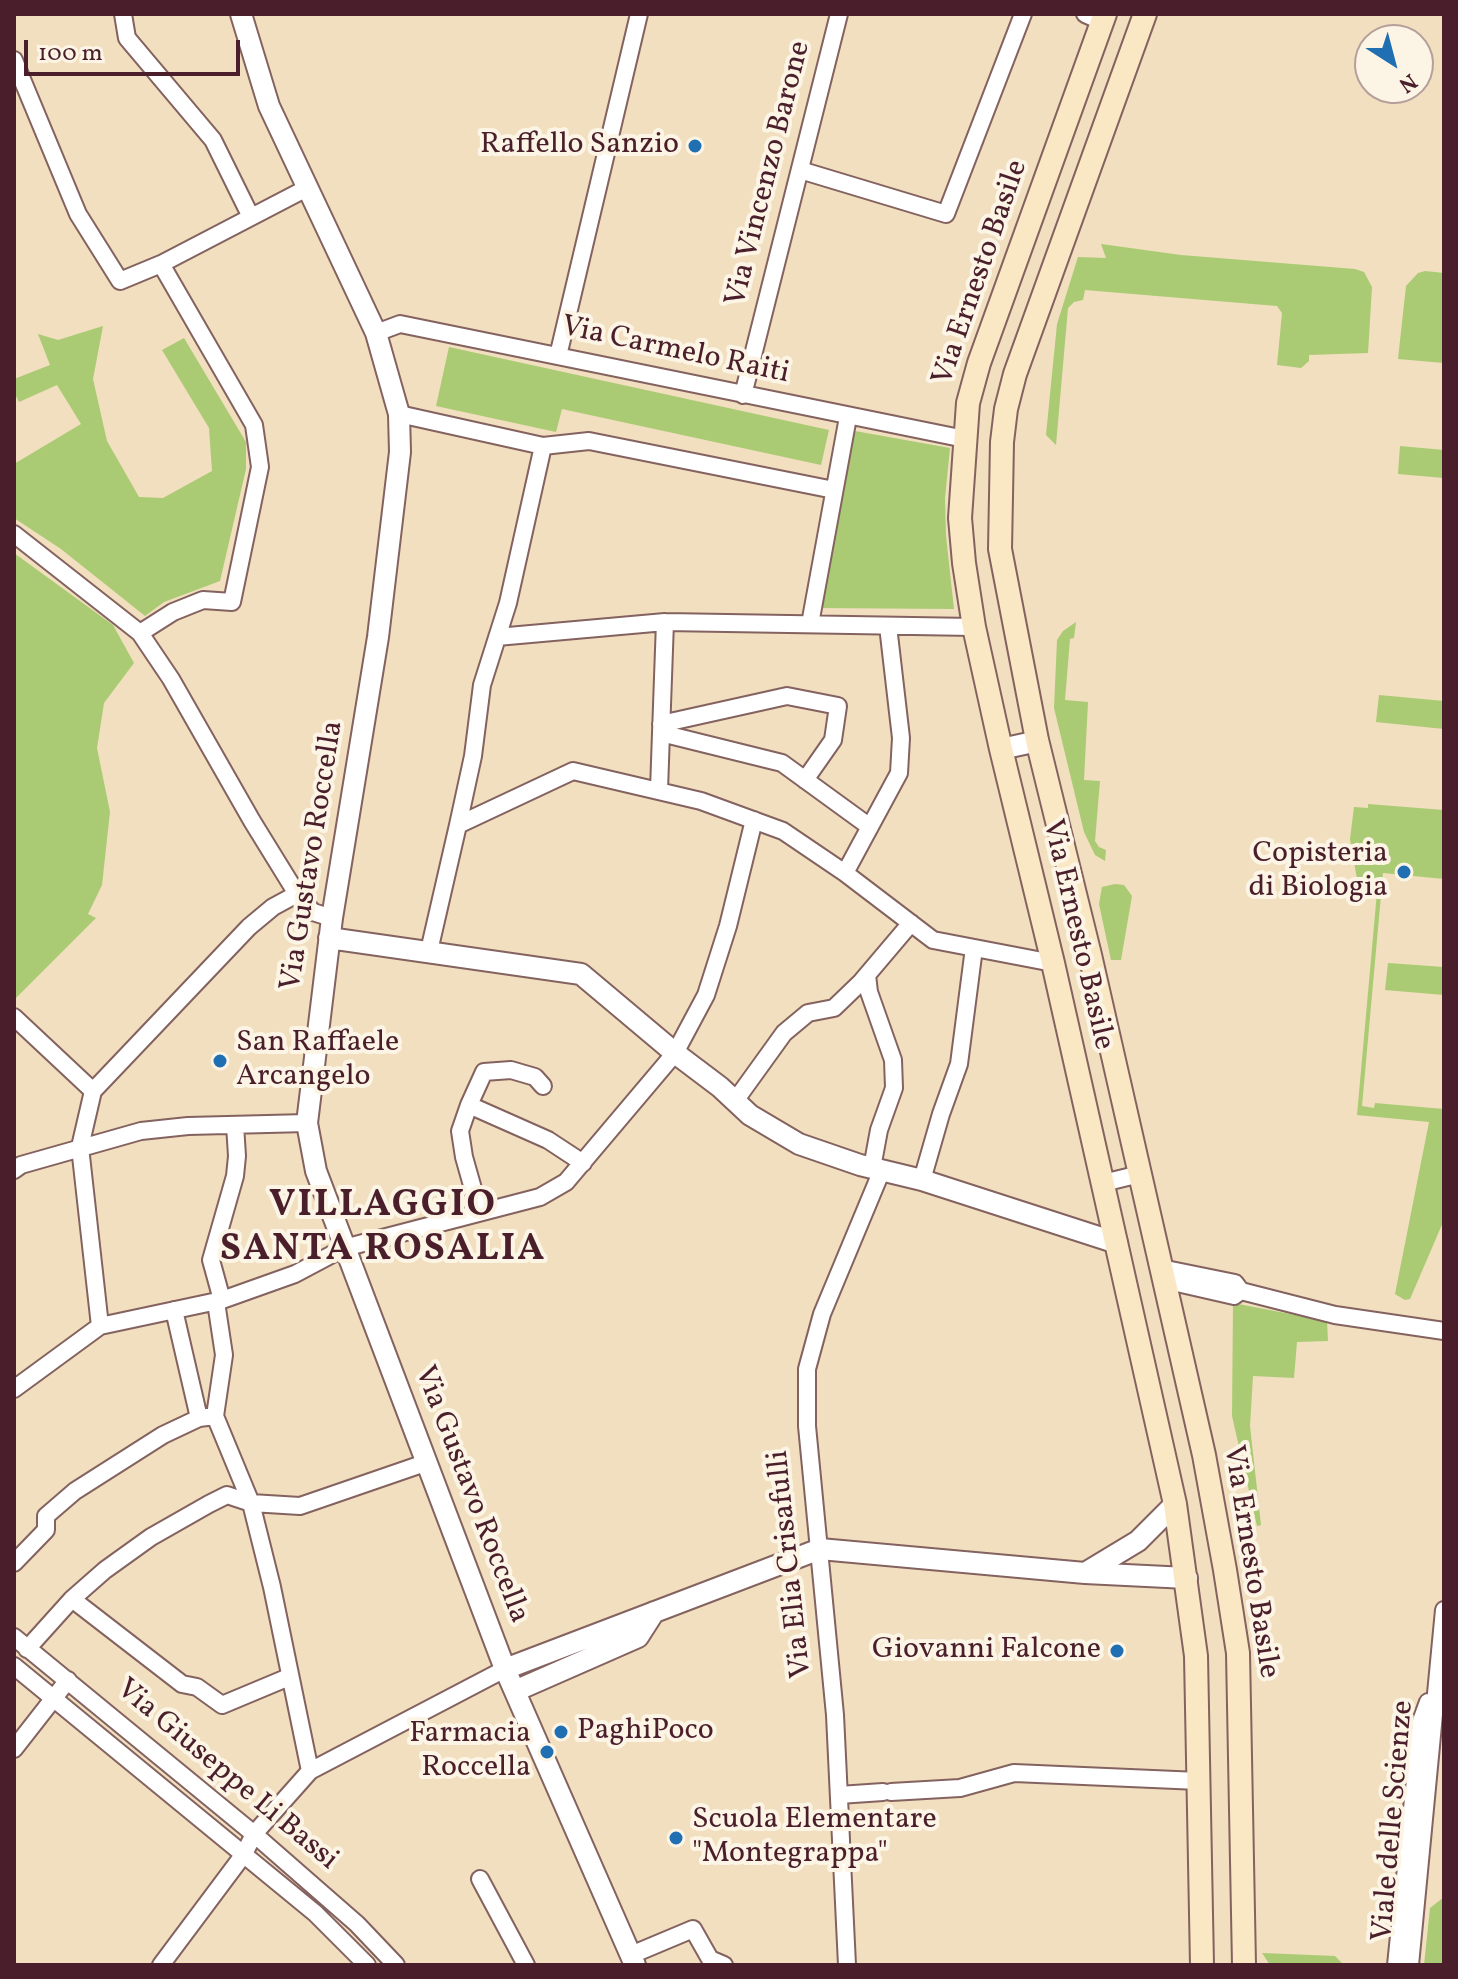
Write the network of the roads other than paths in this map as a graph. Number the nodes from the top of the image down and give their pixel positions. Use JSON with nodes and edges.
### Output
{"nodes":[{"id":1,"x":123,"y":14,"type":"edge"},
{"id":2,"x":241,"y":14,"type":"edge"},
{"id":3,"x":639,"y":14,"type":"edge"},
{"id":4,"x":839,"y":14,"type":"edge"},
{"id":5,"x":1023,"y":14,"type":"edge"},
{"id":6,"x":1145,"y":14,"type":"edge"},
{"id":7,"x":1098,"y":17,"type":"edge"},
{"id":8,"x":14,"y":60,"type":"edge"},
{"id":9,"x":800,"y":170,"type":"junction"},
{"id":10,"x":307,"y":188,"type":"junction"},
{"id":11,"x":251,"y":217,"type":"junction"},
{"id":12,"x":161,"y":264,"type":"junction"},
{"id":13,"x":376,"y":333,"type":"junction"},
{"id":14,"x":558,"y":356,"type":"junction"},
{"id":15,"x":743,"y":395,"type":"junction"},
{"id":16,"x":399,"y":414,"type":"junction"},
{"id":17,"x":848,"y":417,"type":"junction"},
{"id":18,"x":965,"y":439,"type":"junction"},
{"id":19,"x":543,"y":446,"type":"junction"},
{"id":20,"x":834,"y":490,"type":"junction"},
{"id":21,"x":14,"y":534,"type":"edge"},
{"id":22,"x":665,"y":622,"type":"junction"},
{"id":23,"x":810,"y":624,"type":"junction"},
{"id":24,"x":888,"y":626,"type":"junction"},
{"id":25,"x":974,"y":627,"type":"junction"},
{"id":26,"x":140,"y":633,"type":"junction"},
{"id":27,"x":497,"y":637,"type":"junction"},
{"id":28,"x":661,"y":728,"type":"junction"},
{"id":29,"x":1038,"y":741,"type":"junction"},
{"id":30,"x":1001,"y":749,"type":"junction"},
{"id":31,"x":805,"y":780,"type":"junction"},
{"id":32,"x":659,"y":790,"type":"junction"},
{"id":33,"x":754,"y":820,"type":"junction"},
{"id":34,"x":458,"y":825,"type":"junction"},
{"id":35,"x":870,"y":827,"type":"junction"},
{"id":36,"x":845,"y":873,"type":"junction"},
{"id":37,"x":297,"y":894,"type":"junction"},
{"id":38,"x":911,"y":923,"type":"junction"},
{"id":39,"x":330,"y":928,"type":"junction"},
{"id":40,"x":974,"y":948,"type":"junction"},
{"id":41,"x":429,"y":951,"type":"junction"},
{"id":42,"x":1053,"y":963,"type":"junction"},
{"id":43,"x":867,"y":975,"type":"junction"},
{"id":44,"x":14,"y":1017,"type":"edge"},
{"id":45,"x":675,"y":1053,"type":"junction"},
{"id":46,"x":543,"y":1086,"type":"dead end"},
{"id":47,"x":93,"y":1091,"type":"junction"},
{"id":48,"x":735,"y":1101,"type":"junction"},
{"id":49,"x":469,"y":1105,"type":"junction"},
{"id":50,"x":307,"y":1123,"type":"junction"},
{"id":51,"x":235,"y":1125,"type":"junction"},
{"id":52,"x":80,"y":1147,"type":"junction"},
{"id":53,"x":583,"y":1163,"type":"junction"},
{"id":54,"x":877,"y":1169,"type":"junction"},
{"id":55,"x":14,"y":1170,"type":"edge"},
{"id":56,"x":1140,"y":1174,"type":"junction"},
{"id":57,"x":922,"y":1180,"type":"junction"},
{"id":58,"x":1103,"y":1183,"type":"junction"},
{"id":59,"x":479,"y":1210,"type":"junction"},
{"id":60,"x":1117,"y":1243,"type":"junction"},
{"id":61,"x":344,"y":1248,"type":"junction"},
{"id":62,"x":1163,"y":1274,"type":"junction"},
{"id":63,"x":219,"y":1301,"type":"junction"},
{"id":64,"x":174,"y":1310,"type":"junction"},
{"id":65,"x":100,"y":1326,"type":"junction"},
{"id":66,"x":1444,"y":1331,"type":"edge"},
{"id":67,"x":14,"y":1389,"type":"edge"},
{"id":68,"x":207,"y":1417,"type":"junction"},
{"id":69,"x":425,"y":1463,"type":"junction"},
{"id":70,"x":251,"y":1503,"type":"junction"},
{"id":71,"x":1175,"y":1504,"type":"junction"},
{"id":72,"x":820,"y":1549,"type":"junction"},
{"id":73,"x":14,"y":1563,"type":"edge"},
{"id":74,"x":1085,"y":1573,"type":"junction"},
{"id":75,"x":1187,"y":1578,"type":"junction"},
{"id":76,"x":72,"y":1599,"type":"junction"},
{"id":77,"x":1444,"y":1610,"type":"edge"},
{"id":78,"x":654,"y":1612,"type":"junction"},
{"id":79,"x":14,"y":1637,"type":"edge"},
{"id":80,"x":27,"y":1649,"type":"junction"},
{"id":81,"x":14,"y":1666,"type":"edge"},
{"id":82,"x":505,"y":1669,"type":"junction"},
{"id":83,"x":289,"y":1677,"type":"junction"},
{"id":84,"x":68,"y":1680,"type":"junction"},
{"id":85,"x":1435,"y":1682,"type":"junction"},
{"id":86,"x":515,"y":1691,"type":"junction"},
{"id":87,"x":52,"y":1698,"type":"junction"},
{"id":88,"x":14,"y":1749,"type":"edge"},
{"id":89,"x":310,"y":1771,"type":"junction"},
{"id":90,"x":1199,"y":1781,"type":"junction"},
{"id":91,"x":839,"y":1795,"type":"junction"},
{"id":92,"x":254,"y":1834,"type":"junction"},
{"id":93,"x":244,"y":1854,"type":"junction"},
{"id":94,"x":480,"y":1879,"type":"dead end"},
{"id":95,"x":633,"y":1960,"type":"edge"},
{"id":96,"x":161,"y":1965,"type":"edge"},
{"id":97,"x":367,"y":1965,"type":"edge"},
{"id":98,"x":396,"y":1965,"type":"edge"},
{"id":99,"x":526,"y":1965,"type":"edge"},
{"id":100,"x":724,"y":1965,"type":"edge"},
{"id":101,"x":847,"y":1965,"type":"edge"},
{"id":102,"x":1202,"y":1965,"type":"edge"},
{"id":103,"x":1244,"y":1965,"type":"edge"},
{"id":104,"x":1396,"y":1965,"type":"edge"},
{"id":105,"x":1410,"y":1965,"type":"edge"}],
"edges":[{"from":1,"to":11,"type":"street"},
{"from":2,"to":10,"type":"street","name":"Via Gustavo Roccella"},
{"from":3,"to":14,"type":"street"},
{"from":4,"to":9,"type":"street","name":"Via Vincenzo Barone"},
{"from":5,"to":9,"type":"street"},
{"from":6,"to":29,"type":"main road","name":"Via Ernesto Basile"},
{"from":7,"to":18,"type":"main road","name":"Via Ernesto Basile"},
{"from":8,"to":12,"type":"street"},
{"from":9,"to":15,"type":"street","name":"Via Vincenzo Barone"},
{"from":10,"to":11,"type":"street"},
{"from":10,"to":13,"type":"street","name":"Via Gustavo Roccella"},
{"from":11,"to":12,"type":"street"},
{"from":12,"to":26,"type":"street"},
{"from":13,"to":14,"type":"street","name":"Via Carmelo Raiti"},
{"from":13,"to":16,"type":"street","name":"Via Gustavo Roccella"},
{"from":14,"to":15,"type":"street","name":"Via Carmelo Raiti"},
{"from":15,"to":17,"type":"street","name":"Via Carmelo Raiti"},
{"from":16,"to":19,"type":"street"},
{"from":16,"to":39,"type":"street","name":"Via Gustavo Roccella"},
{"from":17,"to":18,"type":"street","name":"Via Carmelo Raiti"},
{"from":17,"to":20,"type":"street"},
{"from":18,"to":25,"type":"main road","name":"Via Ernesto Basile"},
{"from":19,"to":20,"type":"street"},
{"from":19,"to":27,"type":"street"},
{"from":20,"to":23,"type":"street"},
{"from":21,"to":26,"type":"street"},
{"from":22,"to":23,"type":"street"},
{"from":22,"to":27,"type":"street"},
{"from":22,"to":28,"type":"street"},
{"from":23,"to":24,"type":"street"},
{"from":24,"to":25,"type":"street"},
{"from":24,"to":35,"type":"street"},
{"from":25,"to":30,"type":"main road","name":"Via Ernesto Basile"},
{"from":26,"to":37,"type":"street"},
{"from":27,"to":34,"type":"street"},
{"from":28,"to":31,"type":"street"},
{"from":28,"to":31,"type":"street"},
{"from":28,"to":32,"type":"street"},
{"from":29,"to":30,"type":"street"},
{"from":29,"to":56,"type":"main road","name":"Via Ernesto Basile"},
{"from":30,"to":42,"type":"main road","name":"Via Ernesto Basile"},
{"from":31,"to":35,"type":"street"},
{"from":32,"to":33,"type":"street"},
{"from":32,"to":34,"type":"street"},
{"from":33,"to":36,"type":"street"},
{"from":33,"to":45,"type":"street"},
{"from":34,"to":41,"type":"street"},
{"from":35,"to":36,"type":"street"},
{"from":36,"to":38,"type":"street"},
{"from":37,"to":39,"type":"street"},
{"from":37,"to":47,"type":"street"},
{"from":38,"to":40,"type":"street"},
{"from":38,"to":43,"type":"street"},
{"from":39,"to":41,"type":"street"},
{"from":39,"to":50,"type":"street","name":"Via Gustavo Roccella"},
{"from":40,"to":42,"type":"street"},
{"from":40,"to":57,"type":"street"},
{"from":41,"to":45,"type":"street"},
{"from":42,"to":58,"type":"main road","name":"Via Ernesto Basile"},
{"from":43,"to":48,"type":"street"},
{"from":43,"to":54,"type":"street","name":"Via Elia Crisafulli"},
{"from":44,"to":47,"type":"street"},
{"from":45,"to":48,"type":"street"},
{"from":45,"to":53,"type":"street"},
{"from":46,"to":49,"type":"street"},
{"from":47,"to":52,"type":"street"},
{"from":48,"to":54,"type":"street"},
{"from":49,"to":53,"type":"street"},
{"from":49,"to":59,"type":"street"},
{"from":50,"to":51,"type":"street"},
{"from":50,"to":61,"type":"street","name":"Via Gustavo Roccella"},
{"from":51,"to":52,"type":"street"},
{"from":51,"to":63,"type":"street"},
{"from":52,"to":55,"type":"street"},
{"from":52,"to":65,"type":"street"},
{"from":53,"to":59,"type":"street"},
{"from":54,"to":57,"type":"street"},
{"from":54,"to":72,"type":"street","name":"Via Elia Crisafulli"},
{"from":56,"to":58,"type":"street"},
{"from":56,"to":62,"type":"main road","name":"Via Ernesto Basile"},
{"from":57,"to":60,"type":"street"},
{"from":58,"to":60,"type":"main road","name":"Via Ernesto Basile"},
{"from":59,"to":61,"type":"street"},
{"from":60,"to":71,"type":"main road","name":"Via Ernesto Basile"},
{"from":61,"to":63,"type":"street"},
{"from":61,"to":69,"type":"street","name":"Via Gustavo Roccella"},
{"from":62,"to":66,"type":"street"},
{"from":62,"to":103,"type":"main road","name":"Via Ernesto Basile"},
{"from":63,"to":64,"type":"street"},
{"from":63,"to":68,"type":"street"},
{"from":64,"to":65,"type":"street"},
{"from":64,"to":68,"type":"street"},
{"from":65,"to":67,"type":"street"},
{"from":68,"to":70,"type":"street"},
{"from":68,"to":73,"type":"street"},
{"from":69,"to":70,"type":"street"},
{"from":69,"to":82,"type":"street","name":"Via Gustavo Roccella"},
{"from":70,"to":76,"type":"street"},
{"from":70,"to":83,"type":"street"},
{"from":71,"to":74,"type":"street"},
{"from":71,"to":75,"type":"main road","name":"Via Ernesto Basile"},
{"from":72,"to":74,"type":"street"},
{"from":72,"to":78,"type":"street"},
{"from":72,"to":91,"type":"street","name":"Via Elia Crisafulli"},
{"from":74,"to":75,"type":"street"},
{"from":75,"to":90,"type":"main road","name":"Via Ernesto Basile"},
{"from":76,"to":80,"type":"street"},
{"from":76,"to":83,"type":"street"},
{"from":77,"to":85,"type":"street","name":"Viale delle Scienze"},
{"from":78,"to":82,"type":"street"},
{"from":78,"to":86,"type":"street"},
{"from":79,"to":80,"type":"street","name":"Via Giuseppe Li Bassi"},
{"from":80,"to":84,"type":"street","name":"Via Giuseppe Li Bassi"},
{"from":81,"to":87,"type":"street","name":"Via Giuseppe Li Bassi"},
{"from":82,"to":86,"type":"street","name":"Via Gustavo Roccella"},
{"from":82,"to":89,"type":"street"},
{"from":83,"to":89,"type":"street"},
{"from":84,"to":87,"type":"street"},
{"from":84,"to":92,"type":"street","name":"Via Giuseppe Li Bassi"},
{"from":85,"to":104,"type":"street","name":"Viale delle Scienze"},
{"from":85,"to":105,"type":"street","name":"Viale delle Scienze"},
{"from":86,"to":95,"type":"street","name":"Via Gustavo Roccella"},
{"from":87,"to":88,"type":"street"},
{"from":87,"to":93,"type":"street","name":"Via Giuseppe Li Bassi"},
{"from":89,"to":92,"type":"street"},
{"from":90,"to":91,"type":"street"},
{"from":90,"to":102,"type":"main road","name":"Via Ernesto Basile"},
{"from":91,"to":101,"type":"street","name":"Via Elia Crisafulli"},
{"from":92,"to":93,"type":"street"},
{"from":92,"to":98,"type":"street","name":"Via Giuseppe Li Bassi"},
{"from":93,"to":96,"type":"street"},
{"from":93,"to":97,"type":"street","name":"Via Giuseppe Li Bassi"},
{"from":94,"to":99,"type":"street"},
{"from":95,"to":100,"type":"street"}]}
